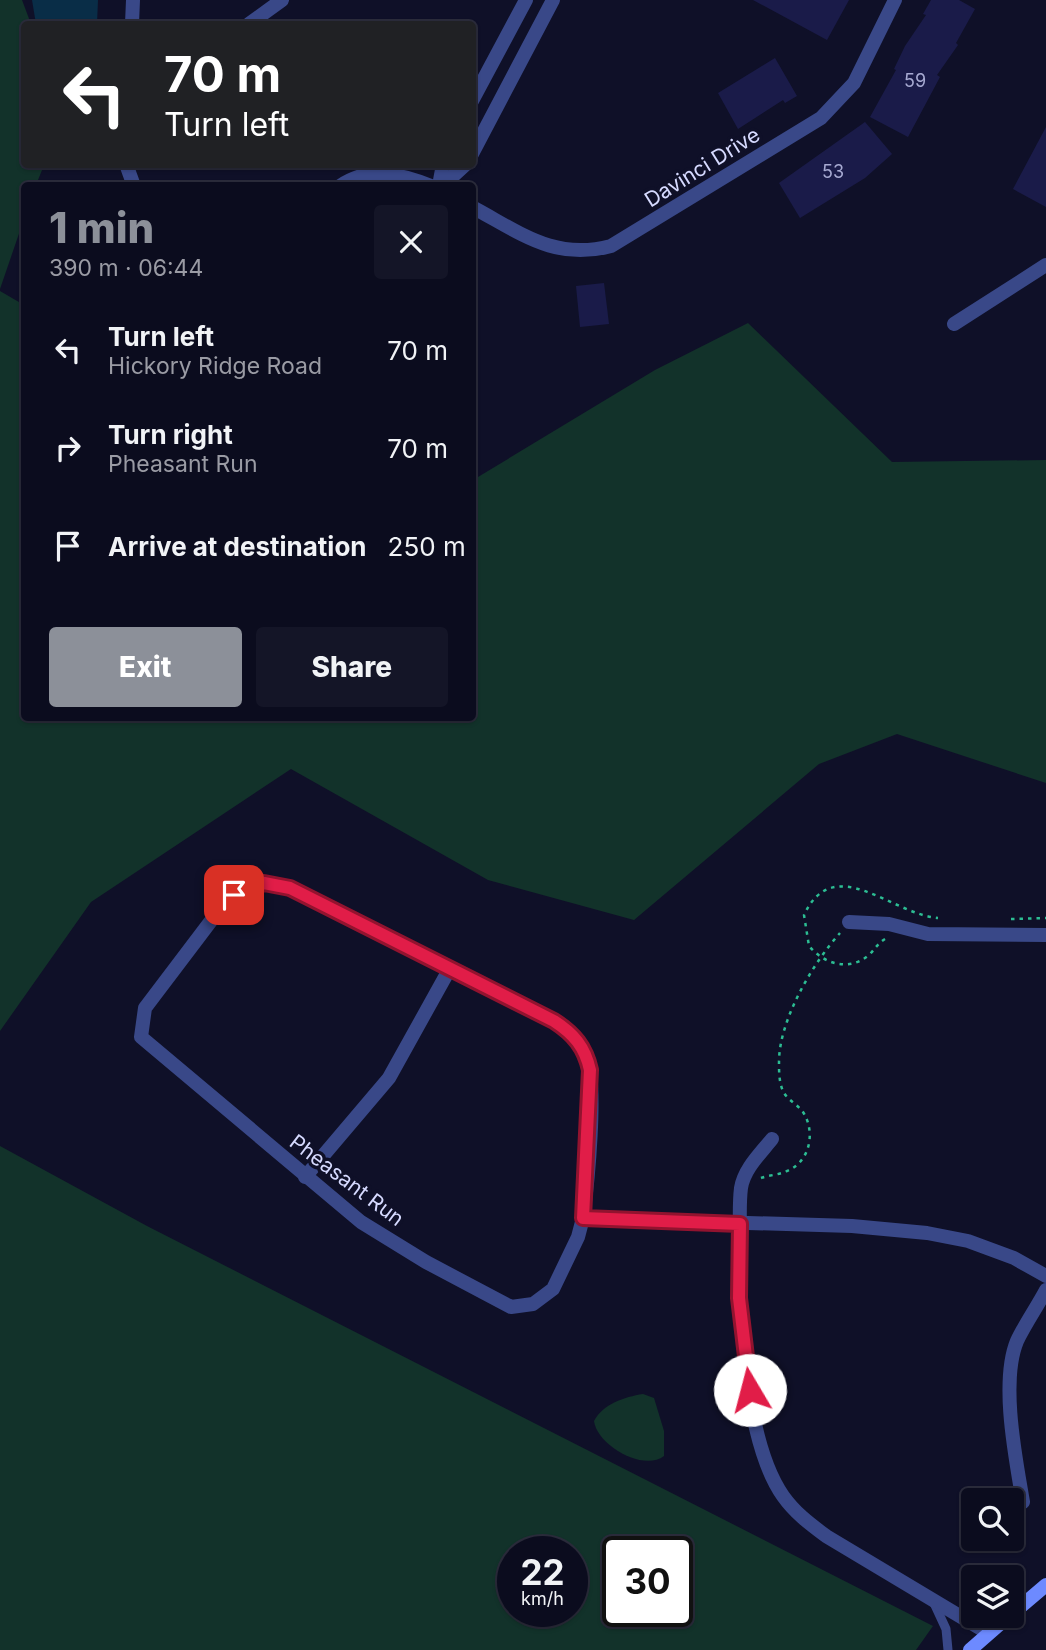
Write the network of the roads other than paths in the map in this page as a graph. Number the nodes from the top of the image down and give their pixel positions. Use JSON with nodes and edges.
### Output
{"nodes":[{"id":1,"x":133,"y":0,"type":"edge"},
{"id":2,"x":282,"y":0,"type":"edge"},
{"id":3,"x":526,"y":0,"type":"edge"},
{"id":4,"x":553,"y":0,"type":"edge"},
{"id":5,"x":895,"y":0,"type":"edge"},
{"id":6,"x":132,"y":21,"type":"edge"},
{"id":7,"x":253,"y":21,"type":"edge"},
{"id":8,"x":504,"y":42,"type":"junction"},
{"id":9,"x":524,"y":54,"type":"junction"},
{"id":10,"x":476,"y":94,"type":"edge"},
{"id":11,"x":476,"y":146,"type":"edge"},
{"id":12,"x":461,"y":168,"type":"edge"},
{"id":13,"x":348,"y":182,"type":"edge"},
{"id":14,"x":422,"y":182,"type":"edge"},
{"id":15,"x":445,"y":182,"type":"edge"},
{"id":16,"x":476,"y":209,"type":"edge"},
{"id":17,"x":1046,"y":265,"type":"edge"},
{"id":18,"x":954,"y":324,"type":"dead end"},
{"id":19,"x":849,"y":922,"type":"road end"},
{"id":20,"x":1046,"y":935,"type":"edge"},
{"id":21,"x":449,"y":970,"type":"junction"},
{"id":22,"x":772,"y":1139,"type":"dead end"},
{"id":23,"x":305,"y":1177,"type":"junction"},
{"id":24,"x":583,"y":1218,"type":"junction"},
{"id":25,"x":740,"y":1224,"type":"junction"},
{"id":26,"x":1046,"y":1276,"type":"edge"},
{"id":27,"x":1046,"y":1290,"type":"edge"},
{"id":28,"x":1021,"y":1488,"type":"edge"},
{"id":29,"x":1046,"y":1585,"type":"edge"},
{"id":30,"x":932,"y":1599,"type":"junction"},
{"id":31,"x":1024,"y":1603,"type":"edge"},
{"id":32,"x":994,"y":1628,"type":"edge"},
{"id":33,"x":988,"y":1633,"type":"junction"},
{"id":34,"x":948,"y":1650,"type":"edge"},
{"id":35,"x":970,"y":1650,"type":"edge"}],
"edges":[{"from":1,"to":6,"type":"street"},
{"from":2,"to":7,"type":"street"},
{"from":3,"to":8,"type":"street"},
{"from":4,"to":9,"type":"street"},
{"from":5,"to":16,"type":"street","name":"Davinci Drive"},
{"from":8,"to":9,"type":"street"},
{"from":8,"to":10,"type":"street"},
{"from":9,"to":11,"type":"street"},
{"from":12,"to":15,"type":"street"},
{"from":13,"to":14,"type":"street"},
{"from":17,"to":18,"type":"street"},
{"from":19,"to":20,"type":"street"},
{"from":21,"to":23,"type":"street"},
{"from":21,"to":23,"type":"street","name":"Pheasant Run"},
{"from":21,"to":24,"type":"street","name":"Pheasant Run"},
{"from":22,"to":25,"type":"street"},
{"from":23,"to":24,"type":"street","name":"Pheasant Run"},
{"from":24,"to":25,"type":"street"},
{"from":25,"to":26,"type":"street"},
{"from":25,"to":30,"type":"street"},
{"from":27,"to":28,"type":"street"},
{"from":29,"to":31,"type":"street"},
{"from":30,"to":33,"type":"street"},
{"from":30,"to":34,"type":"lane"},
{"from":32,"to":33,"type":"street"},
{"from":33,"to":35,"type":"street"}]}
